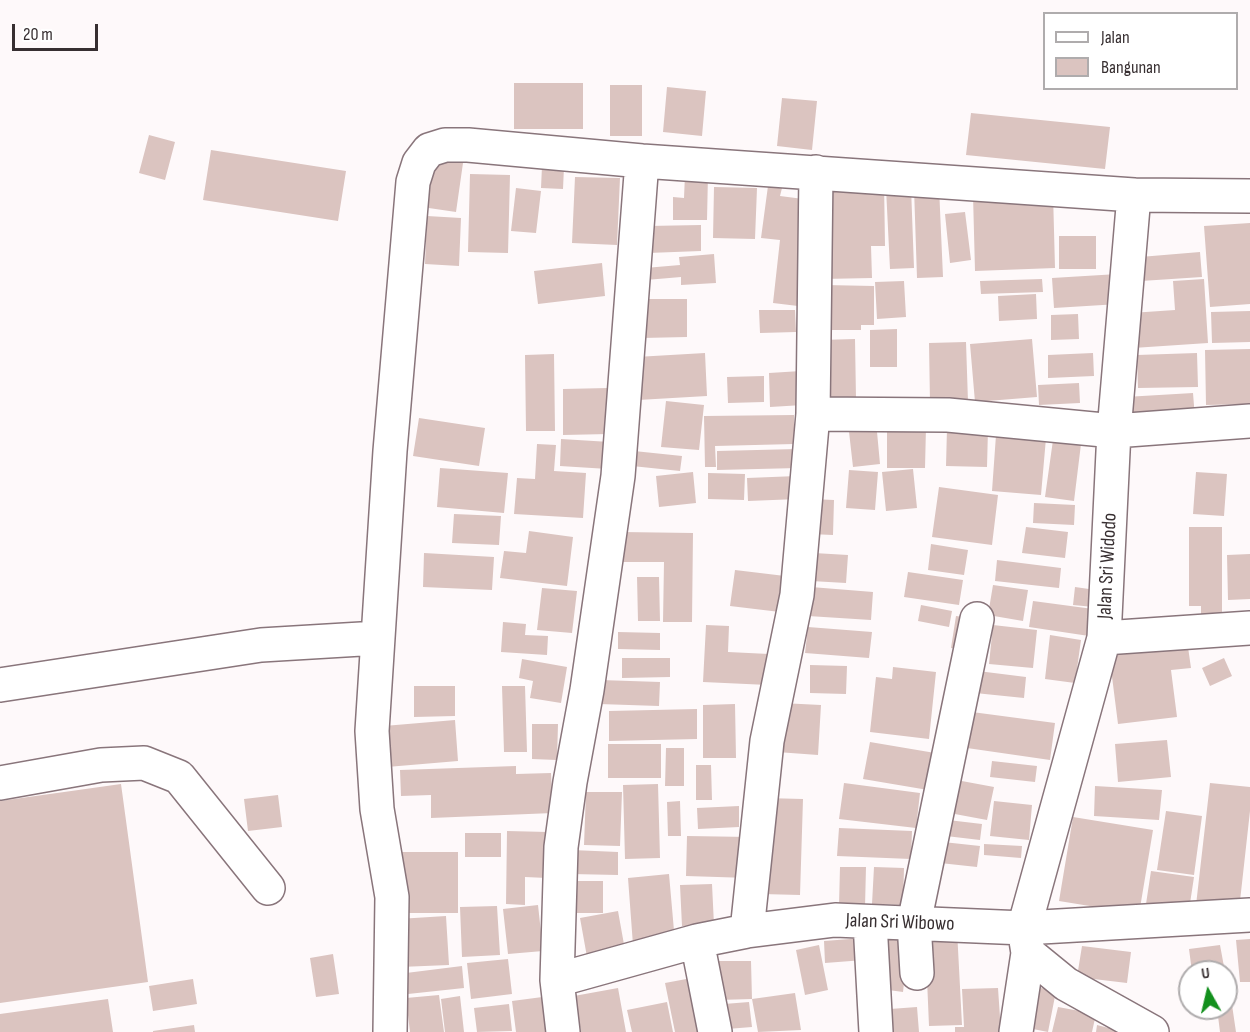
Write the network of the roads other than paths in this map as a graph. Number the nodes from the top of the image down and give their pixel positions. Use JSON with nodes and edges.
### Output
{"nodes":[{"id":1,"x":642,"y":161,"type":"junction"},
{"id":2,"x":816,"y":172,"type":"junction"},
{"id":3,"x":1134,"y":195,"type":"junction"},
{"id":4,"x":1250,"y":196,"type":"edge"},
{"id":5,"x":813,"y":414,"type":"junction"},
{"id":6,"x":1250,"y":421,"type":"edge"},
{"id":7,"x":1114,"y":431,"type":"junction"},
{"id":8,"x":977,"y":619,"type":"dead end"},
{"id":9,"x":1250,"y":628,"type":"edge"},
{"id":10,"x":378,"y":638,"type":"junction"},
{"id":11,"x":1104,"y":638,"type":"junction"},
{"id":12,"x":0,"y":685,"type":"edge"},
{"id":13,"x":0,"y":783,"type":"edge"},
{"id":14,"x":268,"y":888,"type":"dead end"},
{"id":15,"x":1250,"y":915,"type":"edge"},
{"id":16,"x":870,"y":922,"type":"junction"},
{"id":17,"x":914,"y":923,"type":"junction"},
{"id":18,"x":747,"y":931,"type":"junction"},
{"id":19,"x":1026,"y":940,"type":"junction"},
{"id":20,"x":697,"y":941,"type":"junction"},
{"id":21,"x":917,"y":973,"type":"dead end"},
{"id":22,"x":557,"y":980,"type":"junction"},
{"id":23,"x":390,"y":1032,"type":"edge"},
{"id":24,"x":564,"y":1032,"type":"edge"},
{"id":25,"x":715,"y":1032,"type":"edge"},
{"id":26,"x":876,"y":1032,"type":"edge"},
{"id":27,"x":1016,"y":1032,"type":"edge"},
{"id":28,"x":1152,"y":1032,"type":"edge"}],
"edges":[{"from":1,"to":2,"type":"street"},
{"from":1,"to":10,"type":"street"},
{"from":1,"to":22,"type":"street"},
{"from":2,"to":3,"type":"street"},
{"from":2,"to":5,"type":"street"},
{"from":3,"to":4,"type":"street"},
{"from":3,"to":7,"type":"street","name":"Jalan Sri Widodo"},
{"from":5,"to":7,"type":"street"},
{"from":5,"to":18,"type":"street"},
{"from":6,"to":7,"type":"street"},
{"from":7,"to":11,"type":"street","name":"Jalan Sri Widodo"},
{"from":8,"to":17,"type":"street"},
{"from":9,"to":11,"type":"street"},
{"from":10,"to":12,"type":"street"},
{"from":10,"to":23,"type":"street"},
{"from":11,"to":19,"type":"street","name":"Jalan Sri Widodo"},
{"from":13,"to":14,"type":"street"},
{"from":15,"to":19,"type":"street","name":"Jalan Sri Wibowo"},
{"from":16,"to":17,"type":"street","name":"Jalan Sri Wibowo"},
{"from":16,"to":18,"type":"street","name":"Jalan Sri Wibowo"},
{"from":16,"to":26,"type":"street"},
{"from":17,"to":19,"type":"street","name":"Jalan Sri Wibowo"},
{"from":17,"to":21,"type":"street"},
{"from":18,"to":20,"type":"street","name":"Jalan Sri Wibowo"},
{"from":19,"to":27,"type":"street","name":"Jalan Sri Widodo"},
{"from":19,"to":28,"type":"street"},
{"from":20,"to":22,"type":"street","name":"Jalan Sri Wibowo"},
{"from":20,"to":25,"type":"street"},
{"from":22,"to":24,"type":"street"}]}
